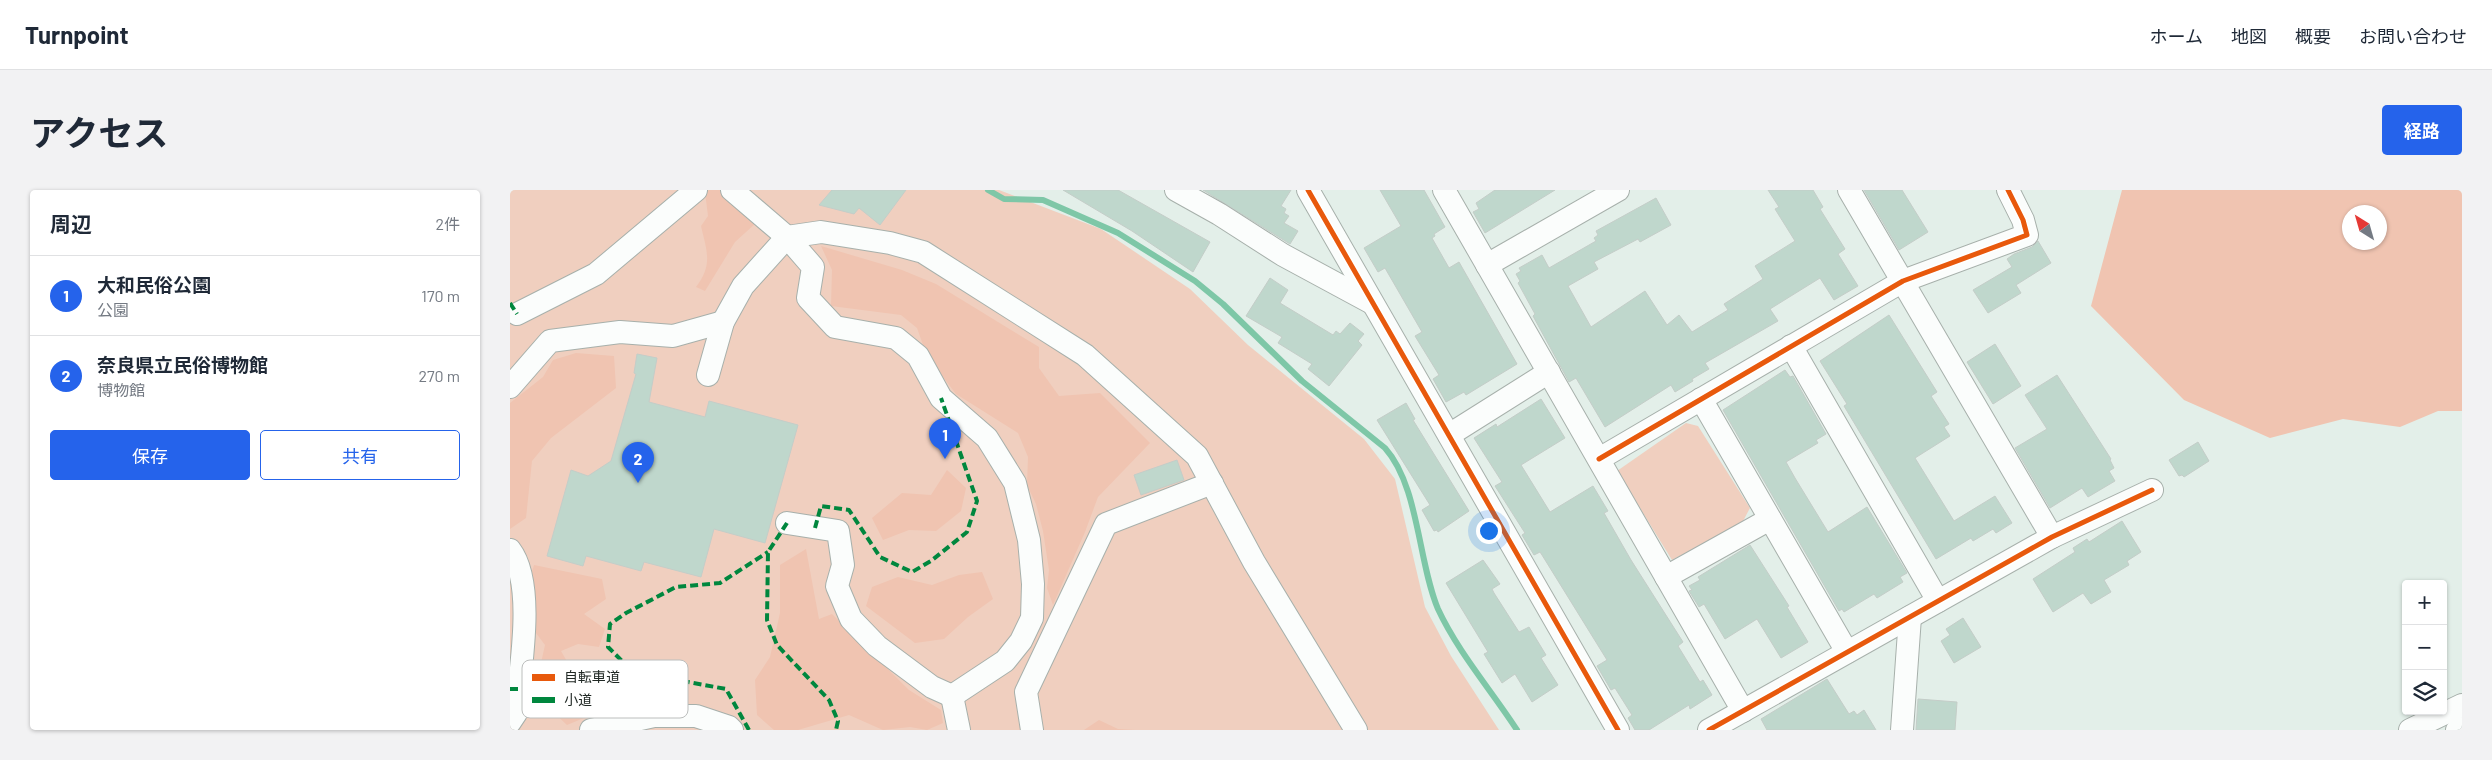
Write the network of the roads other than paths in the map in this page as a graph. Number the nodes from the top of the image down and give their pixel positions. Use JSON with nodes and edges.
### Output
{"nodes":[{"id":1,"x":696,"y":190,"type":"edge"},
{"id":2,"x":732,"y":190,"type":"edge"},
{"id":3,"x":1176,"y":190,"type":"edge"},
{"id":4,"x":1308,"y":190,"type":"edge"},
{"id":5,"x":1444,"y":190,"type":"edge"},
{"id":6,"x":1618,"y":190,"type":"edge"},
{"id":7,"x":1850,"y":190,"type":"edge"},
{"id":8,"x":2008,"y":190,"type":"edge"},
{"id":9,"x":787,"y":237,"type":"junction"},
{"id":10,"x":1487,"y":265,"type":"junction"},
{"id":11,"x":1903,"y":281,"type":"junction"},
{"id":12,"x":1372,"y":303,"type":"junction"},
{"id":13,"x":518,"y":314,"type":"dead end"},
{"id":14,"x":723,"y":322,"type":"junction"},
{"id":15,"x":1791,"y":346,"type":"junction"},
{"id":16,"x":1549,"y":372,"type":"junction"},
{"id":17,"x":708,"y":375,"type":"dead end"},
{"id":18,"x":510,"y":387,"type":"edge"},
{"id":19,"x":1701,"y":399,"type":"junction"},
{"id":20,"x":1449,"y":435,"type":"junction"},
{"id":21,"x":1599,"y":459,"type":"junction"},
{"id":22,"x":1212,"y":483,"type":"junction"},
{"id":23,"x":2152,"y":490,"type":"dead end"},
{"id":24,"x":1770,"y":519,"type":"junction"},
{"id":25,"x":787,"y":523,"type":"dead end"},
{"id":26,"x":2052,"y":537,"type":"junction"},
{"id":27,"x":510,"y":550,"type":"edge"},
{"id":28,"x":1666,"y":577,"type":"junction"},
{"id":29,"x":1938,"y":601,"type":"junction"},
{"id":30,"x":1910,"y":617,"type":"junction"},
{"id":31,"x":1027,"y":629,"type":"junction"},
{"id":32,"x":1049,"y":642,"type":"junction"},
{"id":33,"x":1847,"y":652,"type":"junction"},
{"id":34,"x":952,"y":696,"type":"junction"},
{"id":35,"x":2462,"y":705,"type":"edge"},
{"id":36,"x":1743,"y":711,"type":"junction"},
{"id":37,"x":688,"y":716,"type":"edge"},
{"id":38,"x":652,"y":718,"type":"edge"},
{"id":39,"x":510,"y":722,"type":"edge"},
{"id":40,"x":2462,"y":728,"type":"edge"},
{"id":41,"x":590,"y":730,"type":"edge"},
{"id":42,"x":732,"y":730,"type":"edge"},
{"id":43,"x":959,"y":730,"type":"edge"},
{"id":44,"x":1032,"y":730,"type":"edge"},
{"id":45,"x":1356,"y":730,"type":"edge"},
{"id":46,"x":1618,"y":730,"type":"edge"},
{"id":47,"x":1709,"y":730,"type":"edge"},
{"id":48,"x":1902,"y":730,"type":"edge"},
{"id":49,"x":2410,"y":730,"type":"edge"},
{"id":50,"x":2457,"y":730,"type":"edge"}],
"edges":[{"from":1,"to":13,"type":"street"},
{"from":2,"to":9,"type":"street"},
{"from":3,"to":12,"type":"street"},
{"from":4,"to":12,"type":"street"},
{"from":5,"to":10,"type":"street"},
{"from":6,"to":10,"type":"street"},
{"from":7,"to":11,"type":"street"},
{"from":8,"to":11,"type":"street"},
{"from":9,"to":14,"type":"street"},
{"from":9,"to":22,"type":"street"},
{"from":9,"to":31,"type":"street"},
{"from":10,"to":16,"type":"street"},
{"from":11,"to":15,"type":"street"},
{"from":11,"to":26,"type":"street"},
{"from":12,"to":20,"type":"street"},
{"from":14,"to":17,"type":"street"},
{"from":14,"to":18,"type":"street"},
{"from":15,"to":19,"type":"street"},
{"from":15,"to":29,"type":"street"},
{"from":16,"to":20,"type":"street"},
{"from":16,"to":21,"type":"street"},
{"from":19,"to":21,"type":"street"},
{"from":19,"to":24,"type":"street"},
{"from":20,"to":46,"type":"street"},
{"from":21,"to":28,"type":"street"},
{"from":22,"to":32,"type":"street"},
{"from":22,"to":45,"type":"street"},
{"from":23,"to":26,"type":"street"},
{"from":24,"to":28,"type":"street"},
{"from":24,"to":33,"type":"street"},
{"from":25,"to":34,"type":"street"},
{"from":26,"to":29,"type":"street"},
{"from":27,"to":39,"type":"street"},
{"from":28,"to":36,"type":"street"},
{"from":29,"to":30,"type":"street"},
{"from":30,"to":33,"type":"street"},
{"from":30,"to":48,"type":"street"},
{"from":31,"to":32,"type":"street"},
{"from":31,"to":34,"type":"street"},
{"from":32,"to":44,"type":"street"},
{"from":33,"to":36,"type":"street"},
{"from":34,"to":43,"type":"street"},
{"from":35,"to":49,"type":"street"},
{"from":36,"to":47,"type":"street"},
{"from":37,"to":42,"type":"street"},
{"from":38,"to":41,"type":"street"},
{"from":40,"to":50,"type":"street"}]}
